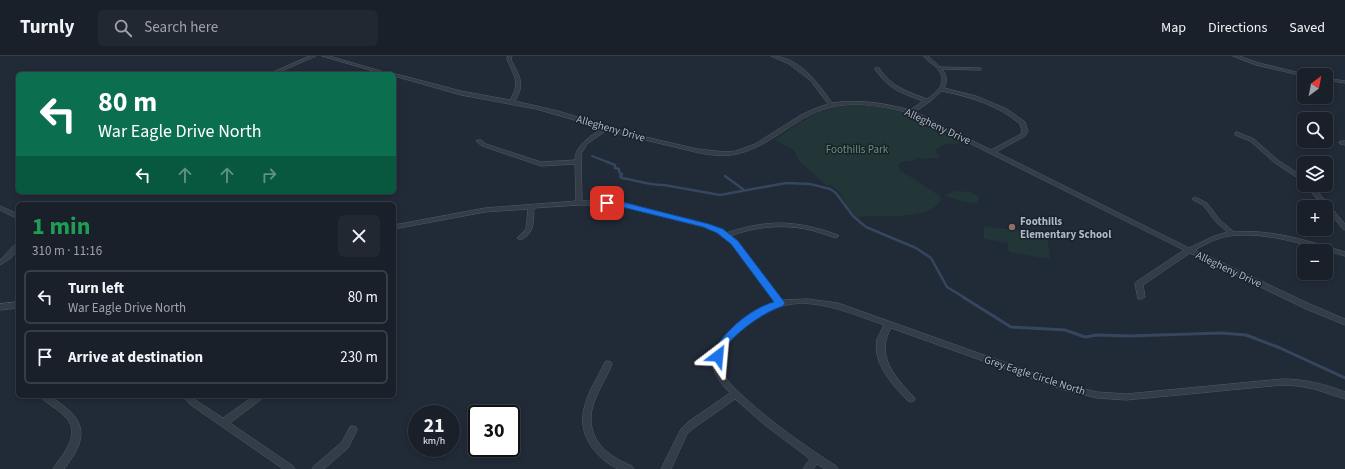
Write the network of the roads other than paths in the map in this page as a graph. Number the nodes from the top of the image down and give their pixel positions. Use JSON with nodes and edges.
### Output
{"nodes":[{"id":1,"x":314,"y":56,"type":"edge"},
{"id":2,"x":324,"y":56,"type":"edge"},
{"id":3,"x":510,"y":56,"type":"edge"},
{"id":4,"x":775,"y":56,"type":"edge"},
{"id":5,"x":925,"y":56,"type":"edge"},
{"id":6,"x":1235,"y":56,"type":"edge"},
{"id":7,"x":940,"y":68,"type":"junction"},
{"id":8,"x":877,"y":69,"type":"dead end"},
{"id":9,"x":979,"y":69,"type":"dead end"},
{"id":10,"x":276,"y":72,"type":"edge"},
{"id":11,"x":382,"y":72,"type":"edge"},
{"id":12,"x":1297,"y":73,"type":"edge"},
{"id":13,"x":396,"y":76,"type":"edge"},
{"id":14,"x":1333,"y":80,"type":"edge"},
{"id":15,"x":1345,"y":82,"type":"edge"},
{"id":16,"x":942,"y":89,"type":"junction"},
{"id":17,"x":927,"y":101,"type":"junction"},
{"id":18,"x":512,"y":102,"type":"junction"},
{"id":19,"x":831,"y":105,"type":"junction"},
{"id":20,"x":911,"y":112,"type":"junction"},
{"id":21,"x":606,"y":128,"type":"junction"},
{"id":22,"x":1237,"y":134,"type":"dead end"},
{"id":23,"x":479,"y":141,"type":"dead end"},
{"id":24,"x":991,"y":152,"type":"junction"},
{"id":25,"x":577,"y":162,"type":"junction"},
{"id":26,"x":1297,"y":175,"type":"edge"},
{"id":27,"x":1315,"y":192,"type":"edge"},
{"id":28,"x":1195,"y":199,"type":"dead end"},
{"id":29,"x":579,"y":203,"type":"junction"},
{"id":30,"x":531,"y":206,"type":"junction"},
{"id":31,"x":0,"y":208,"type":"edge"},
{"id":32,"x":16,"y":216,"type":"edge"},
{"id":33,"x":396,"y":227,"type":"edge"},
{"id":34,"x":1345,"y":228,"type":"edge"},
{"id":35,"x":1232,"y":234,"type":"junction"},
{"id":36,"x":726,"y":235,"type":"junction"},
{"id":37,"x":836,"y":236,"type":"dead end"},
{"id":38,"x":520,"y":238,"type":"dead end"},
{"id":39,"x":16,"y":247,"type":"edge"},
{"id":40,"x":1190,"y":250,"type":"junction"},
{"id":41,"x":1345,"y":254,"type":"edge"},
{"id":42,"x":0,"y":263,"type":"edge"},
{"id":43,"x":1141,"y":297,"type":"dead end"},
{"id":44,"x":780,"y":303,"type":"junction"},
{"id":45,"x":16,"y":305,"type":"edge"},
{"id":46,"x":0,"y":307,"type":"edge"},
{"id":47,"x":1345,"y":322,"type":"edge"},
{"id":48,"x":889,"y":324,"type":"junction"},
{"id":49,"x":608,"y":364,"type":"dead end"},
{"id":50,"x":735,"y":394,"type":"junction"},
{"id":51,"x":1345,"y":396,"type":"edge"},
{"id":52,"x":47,"y":398,"type":"edge"},
{"id":53,"x":189,"y":398,"type":"edge"},
{"id":54,"x":257,"y":398,"type":"edge"},
{"id":55,"x":911,"y":399,"type":"dead end"},
{"id":56,"x":223,"y":423,"type":"junction"},
{"id":57,"x":353,"y":430,"type":"dead end"},
{"id":58,"x":815,"y":459,"type":"junction"},
{"id":59,"x":58,"y":469,"type":"edge"},
{"id":60,"x":290,"y":469,"type":"edge"},
{"id":61,"x":317,"y":469,"type":"edge"},
{"id":62,"x":629,"y":469,"type":"edge"},
{"id":63,"x":666,"y":469,"type":"edge"},
{"id":64,"x":808,"y":469,"type":"edge"},
{"id":65,"x":832,"y":469,"type":"edge"}],
"edges":[{"from":1,"to":10,"type":"street"},
{"from":2,"to":11,"type":"street"},
{"from":3,"to":18,"type":"street"},
{"from":4,"to":19,"type":"street"},
{"from":5,"to":7,"type":"street"},
{"from":6,"to":12,"type":"street"},
{"from":7,"to":9,"type":"street"},
{"from":7,"to":16,"type":"street"},
{"from":8,"to":17,"type":"street"},
{"from":13,"to":18,"type":"street","name":"Allegheny Drive"},
{"from":14,"to":15,"type":"street"},
{"from":16,"to":17,"type":"street"},
{"from":16,"to":24,"type":"street"},
{"from":17,"to":20,"type":"street"},
{"from":18,"to":21,"type":"street","name":"Allegheny Drive"},
{"from":19,"to":20,"type":"street","name":"Allegheny Drive"},
{"from":19,"to":21,"type":"street","name":"Allegheny Drive"},
{"from":20,"to":24,"type":"street","name":"Allegheny Drive"},
{"from":21,"to":25,"type":"street"},
{"from":22,"to":26,"type":"street"},
{"from":23,"to":25,"type":"street"},
{"from":24,"to":40,"type":"street","name":"Allegheny Drive"},
{"from":25,"to":29,"type":"street"},
{"from":27,"to":34,"type":"street"},
{"from":28,"to":35,"type":"street"},
{"from":29,"to":30,"type":"street"},
{"from":29,"to":36,"type":"street"},
{"from":30,"to":33,"type":"street"},
{"from":30,"to":38,"type":"street"},
{"from":31,"to":32,"type":"street"},
{"from":35,"to":40,"type":"street"},
{"from":35,"to":41,"type":"street"},
{"from":36,"to":37,"type":"street"},
{"from":36,"to":44,"type":"street"},
{"from":39,"to":42,"type":"street"},
{"from":40,"to":43,"type":"street"},
{"from":40,"to":47,"type":"street","name":"Allegheny Drive"},
{"from":44,"to":48,"type":"street","name":"Grey Eagle Circle North"},
{"from":44,"to":50,"type":"street","name":"Grey Eagle Circle North"},
{"from":45,"to":46,"type":"street"},
{"from":48,"to":51,"type":"street","name":"Grey Eagle Circle North"},
{"from":48,"to":55,"type":"street"},
{"from":49,"to":62,"type":"street"},
{"from":50,"to":58,"type":"street","name":"Grey Eagle Circle North"},
{"from":50,"to":63,"type":"street"},
{"from":52,"to":59,"type":"street"},
{"from":53,"to":56,"type":"street"},
{"from":54,"to":56,"type":"street"},
{"from":56,"to":60,"type":"street"},
{"from":57,"to":61,"type":"street"},
{"from":58,"to":64,"type":"street"},
{"from":58,"to":65,"type":"street","name":"Grey Eagle Circle North"}]}
